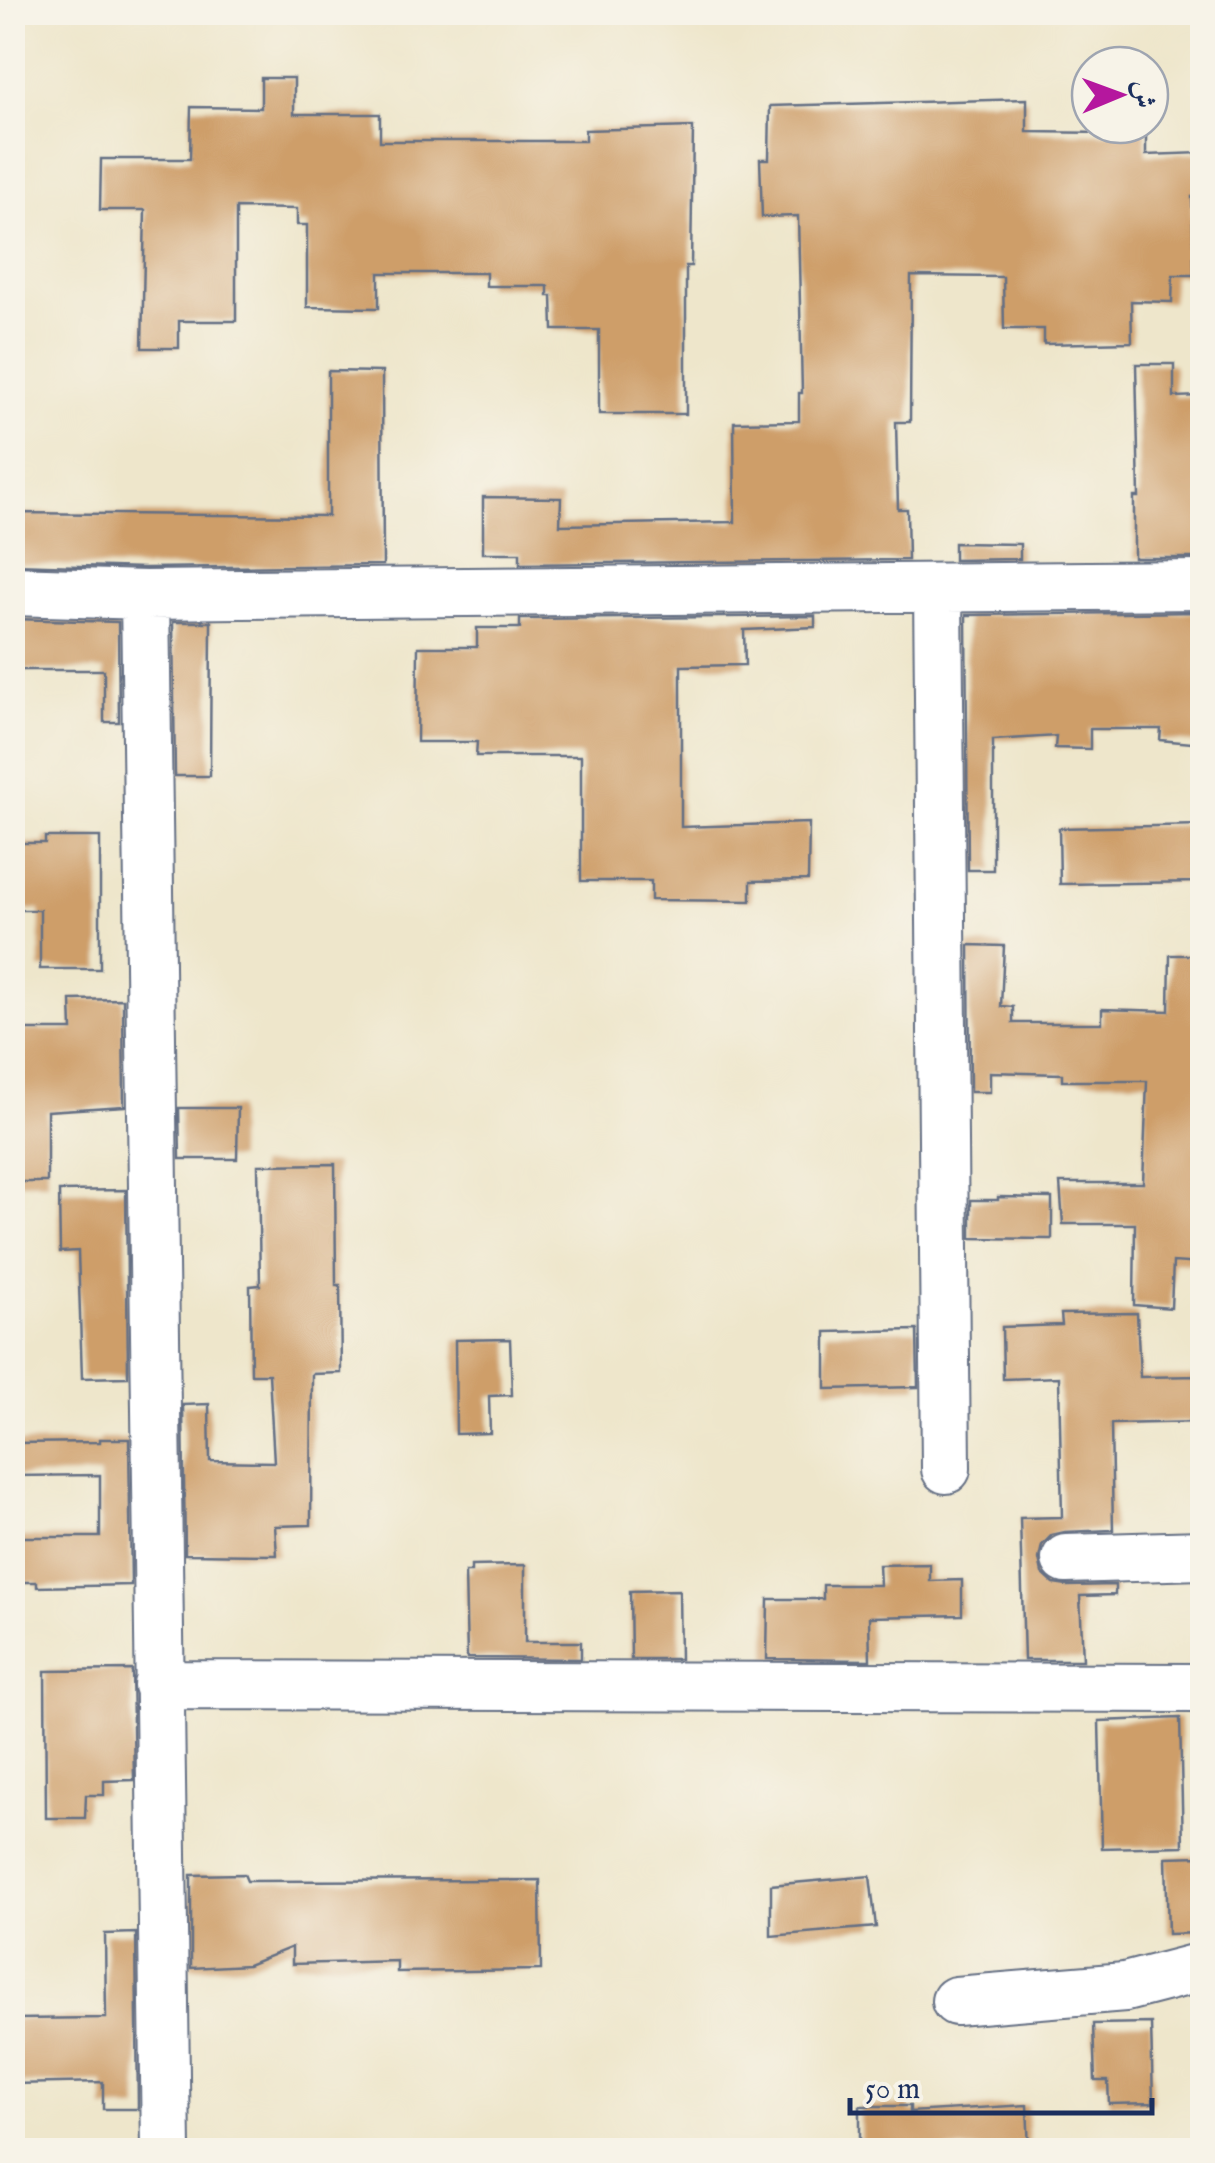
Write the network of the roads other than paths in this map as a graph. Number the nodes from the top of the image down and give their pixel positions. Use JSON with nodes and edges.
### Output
{"nodes":[{"id":1,"x":1202,"y":585,"type":"edge"},
{"id":2,"x":938,"y":589,"type":"junction"},
{"id":3,"x":12,"y":592,"type":"edge"},
{"id":4,"x":146,"y":595,"type":"junction"},
{"id":5,"x":946,"y":1469,"type":"dead end"},
{"id":6,"x":1202,"y":1555,"type":"edge"},
{"id":7,"x":1066,"y":1558,"type":"dead end"},
{"id":8,"x":158,"y":1684,"type":"junction"},
{"id":9,"x":1202,"y":1688,"type":"edge"},
{"id":10,"x":1202,"y":1967,"type":"edge"},
{"id":11,"x":956,"y":2001,"type":"dead end"},
{"id":12,"x":166,"y":2150,"type":"edge"}],
"edges":[{"from":1,"to":2,"type":"street"},
{"from":2,"to":4,"type":"street"},
{"from":2,"to":5,"type":"street"},
{"from":3,"to":4,"type":"street"},
{"from":4,"to":8,"type":"street"},
{"from":6,"to":7,"type":"street"},
{"from":8,"to":9,"type":"street"},
{"from":8,"to":12,"type":"street"},
{"from":10,"to":11,"type":"street"}]}
